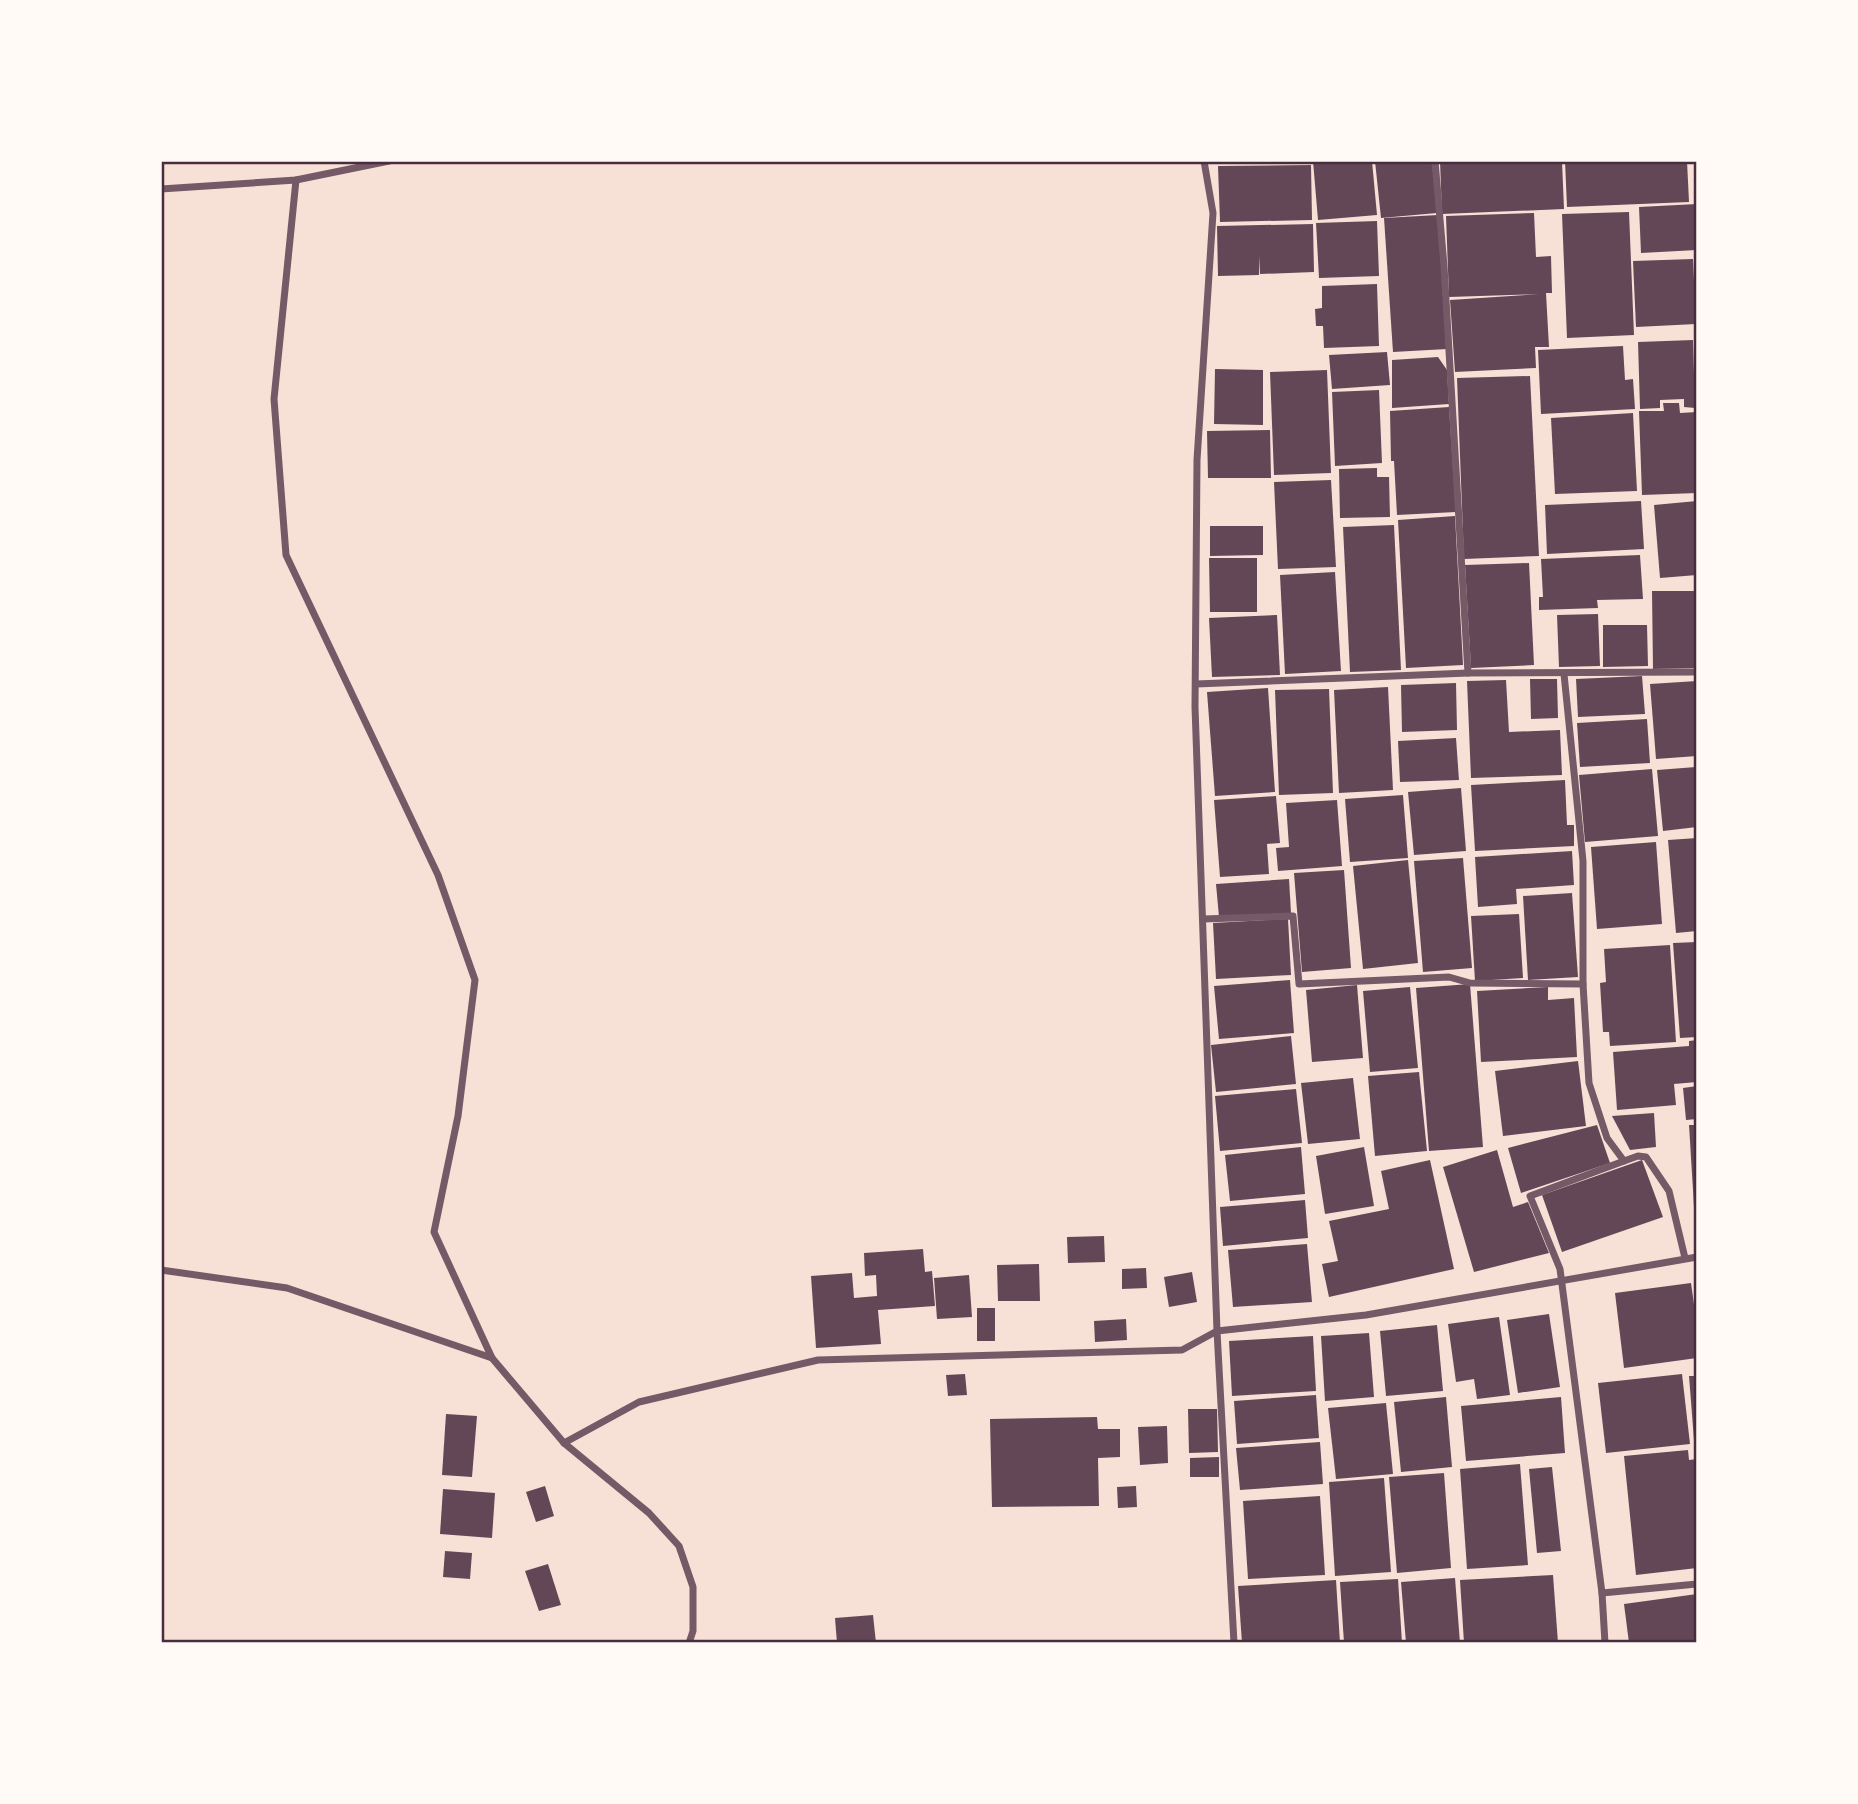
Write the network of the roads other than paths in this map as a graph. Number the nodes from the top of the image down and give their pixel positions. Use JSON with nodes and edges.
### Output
{"nodes":[{"id":1,"x":389,"y":161,"type":"edge"},
{"id":2,"x":1204,"y":161,"type":"edge"},
{"id":3,"x":1436,"y":161,"type":"edge"},
{"id":4,"x":344,"y":165,"type":"edge"},
{"id":5,"x":296,"y":180,"type":"junction"},
{"id":6,"x":161,"y":189,"type":"edge"},
{"id":7,"x":1697,"y":672,"type":"edge"},
{"id":8,"x":1468,"y":673,"type":"junction"},
{"id":9,"x":1564,"y":674,"type":"junction"},
{"id":10,"x":1196,"y":684,"type":"junction"},
{"id":11,"x":1203,"y":919,"type":"junction"},
{"id":12,"x":1583,"y":984,"type":"junction"},
{"id":13,"x":1624,"y":1161,"type":"junction"},
{"id":14,"x":1697,"y":1257,"type":"edge"},
{"id":15,"x":1685,"y":1258,"type":"junction"},
{"id":16,"x":161,"y":1270,"type":"edge"},
{"id":17,"x":1560,"y":1282,"type":"junction"},
{"id":18,"x":1217,"y":1331,"type":"junction"},
{"id":19,"x":492,"y":1358,"type":"junction"},
{"id":20,"x":564,"y":1443,"type":"junction"},
{"id":21,"x":1697,"y":1584,"type":"edge"},
{"id":22,"x":1602,"y":1593,"type":"junction"},
{"id":23,"x":689,"y":1643,"type":"edge"},
{"id":24,"x":1234,"y":1643,"type":"edge"},
{"id":25,"x":1605,"y":1643,"type":"edge"}],
"edges":[{"from":1,"to":4,"type":"street"},
{"from":2,"to":10,"type":"street"},
{"from":3,"to":8,"type":"street"},
{"from":4,"to":5,"type":"street"},
{"from":5,"to":6,"type":"street"},
{"from":5,"to":19,"type":"street"},
{"from":7,"to":9,"type":"street"},
{"from":8,"to":9,"type":"street"},
{"from":8,"to":10,"type":"street"},
{"from":9,"to":12,"type":"street"},
{"from":10,"to":11,"type":"street"},
{"from":11,"to":12,"type":"street"},
{"from":11,"to":18,"type":"street"},
{"from":12,"to":13,"type":"street"},
{"from":13,"to":15,"type":"street"},
{"from":13,"to":17,"type":"street"},
{"from":14,"to":15,"type":"street"},
{"from":15,"to":17,"type":"street"},
{"from":16,"to":19,"type":"street"},
{"from":17,"to":18,"type":"street"},
{"from":17,"to":22,"type":"street"},
{"from":18,"to":20,"type":"street"},
{"from":18,"to":24,"type":"street"},
{"from":19,"to":20,"type":"street"},
{"from":20,"to":23,"type":"street"},
{"from":21,"to":22,"type":"street"},
{"from":22,"to":25,"type":"street"}]}
